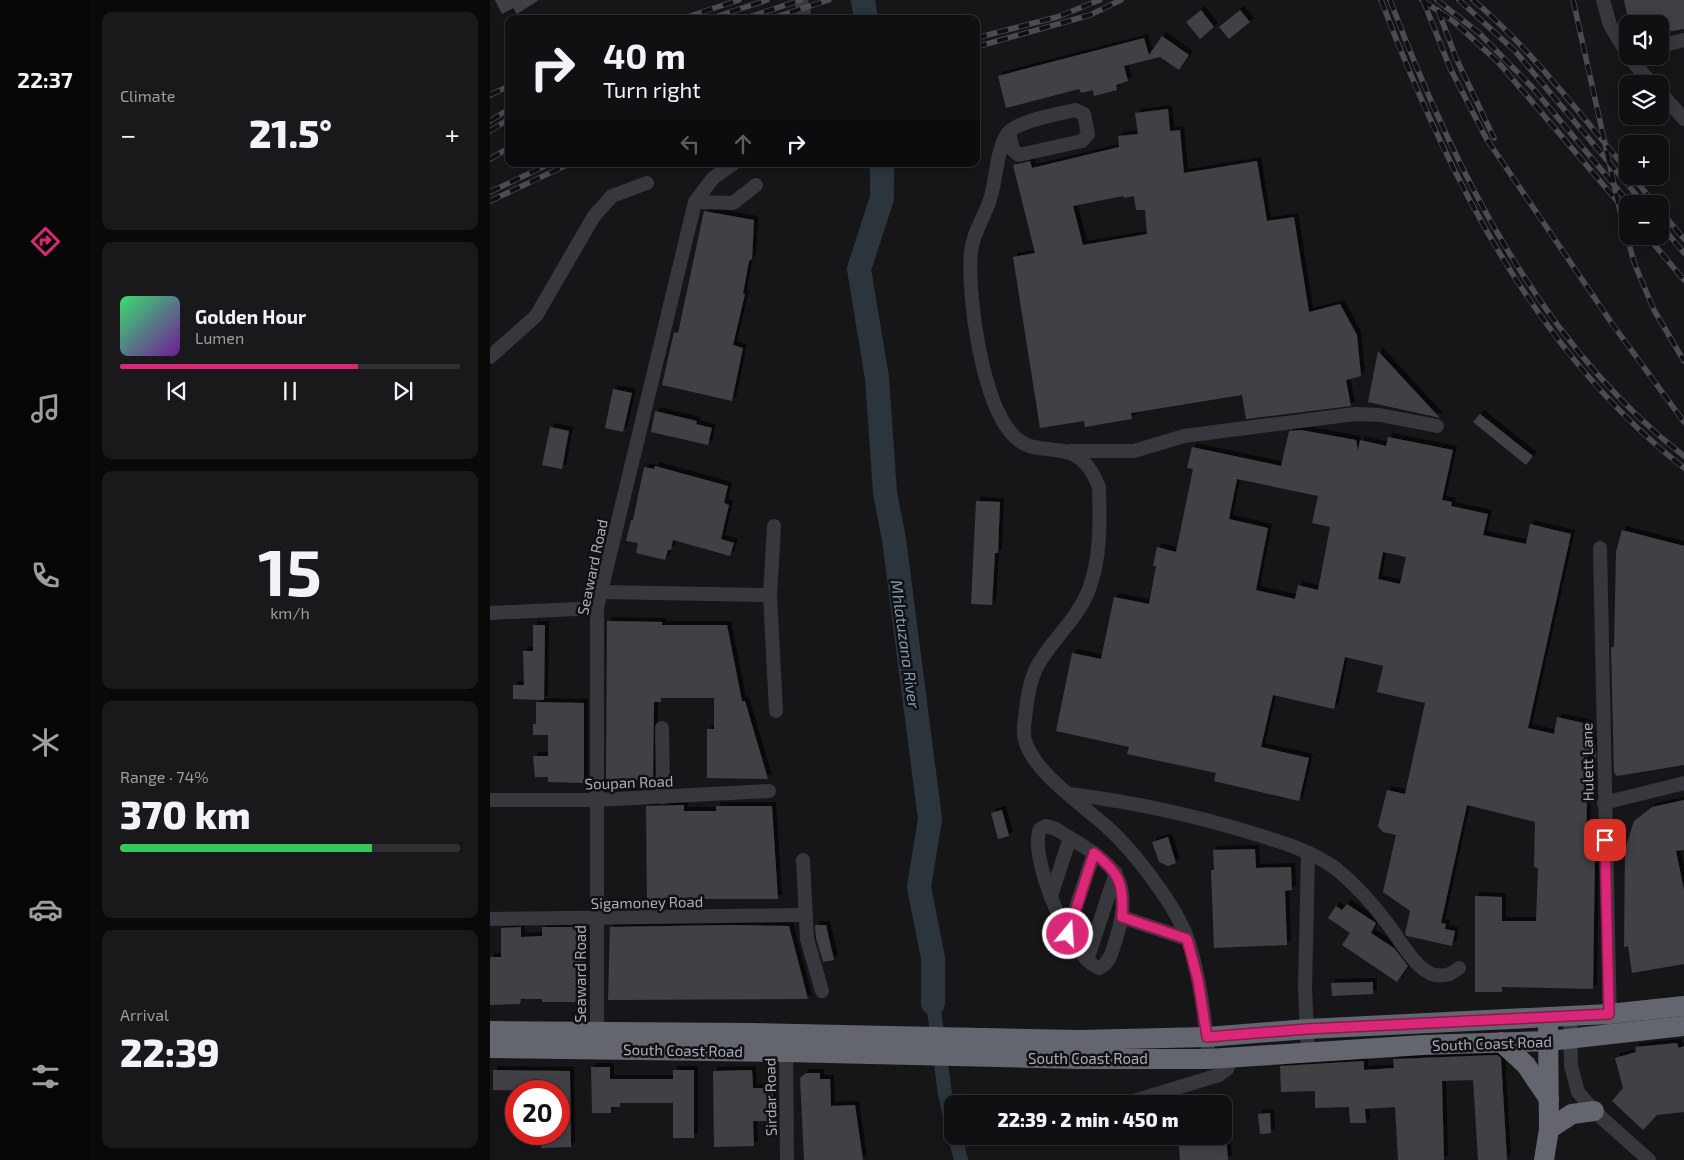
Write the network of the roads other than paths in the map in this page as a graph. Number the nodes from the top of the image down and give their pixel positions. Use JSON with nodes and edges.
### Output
{"nodes":[{"id":1,"x":801,"y":0,"type":"edge"},
{"id":2,"x":1603,"y":0,"type":"edge"},
{"id":3,"x":804,"y":15,"type":"edge"},
{"id":4,"x":1619,"y":39,"type":"edge"},
{"id":5,"x":1684,"y":40,"type":"edge"},
{"id":6,"x":1669,"y":44,"type":"edge"},
{"id":7,"x":1637,"y":65,"type":"edge"},
{"id":8,"x":1645,"y":75,"type":"edge"},
{"id":9,"x":1669,"y":102,"type":"edge"},
{"id":10,"x":1684,"y":119,"type":"edge"},
{"id":11,"x":1008,"y":132,"type":"junction"},
{"id":12,"x":730,"y":167,"type":"edge"},
{"id":13,"x":647,"y":183,"type":"dead end"},
{"id":14,"x":756,"y":185,"type":"dead end"},
{"id":15,"x":695,"y":202,"type":"junction"},
{"id":16,"x":490,"y":357,"type":"edge"},
{"id":17,"x":1437,"y":426,"type":"dead end"},
{"id":18,"x":1069,"y":451,"type":"junction"},
{"id":19,"x":774,"y":526,"type":"dead end"},
{"id":20,"x":1600,"y":548,"type":"dead end"},
{"id":21,"x":601,"y":592,"type":"junction"},
{"id":22,"x":770,"y":595,"type":"junction"},
{"id":23,"x":597,"y":608,"type":"junction"},
{"id":24,"x":490,"y":613,"type":"edge"},
{"id":25,"x":776,"y":711,"type":"dead end"},
{"id":26,"x":662,"y":728,"type":"dead end"},
{"id":27,"x":1684,"y":783,"type":"edge"},
{"id":28,"x":769,"y":791,"type":"dead end"},
{"id":29,"x":1070,"y":794,"type":"junction"},
{"id":30,"x":662,"y":797,"type":"junction"},
{"id":31,"x":490,"y":800,"type":"edge"},
{"id":32,"x":597,"y":800,"type":"junction"},
{"id":33,"x":1604,"y":802,"type":"junction"},
{"id":34,"x":1070,"y":838,"type":"junction"},
{"id":35,"x":1094,"y":853,"type":"junction"},
{"id":36,"x":1308,"y":854,"type":"junction"},
{"id":37,"x":803,"y":860,"type":"dead end"},
{"id":38,"x":1116,"y":873,"type":"junction"},
{"id":39,"x":1051,"y":897,"type":"junction"},
{"id":40,"x":804,"y":915,"type":"junction"},
{"id":41,"x":1122,"y":917,"type":"junction"},
{"id":42,"x":490,"y":919,"type":"edge"},
{"id":43,"x":596,"y":919,"type":"junction"},
{"id":44,"x":1068,"y":934,"type":"junction"},
{"id":45,"x":1187,"y":939,"type":"junction"},
{"id":46,"x":1087,"y":960,"type":"junction"},
{"id":47,"x":1459,"y":968,"type":"dead end"},
{"id":48,"x":822,"y":991,"type":"dead end"},
{"id":49,"x":1684,"y":1006,"type":"edge"},
{"id":50,"x":1609,"y":1014,"type":"junction"},
{"id":51,"x":1570,"y":1015,"type":"junction"},
{"id":52,"x":1547,"y":1016,"type":"junction"},
{"id":53,"x":1421,"y":1023,"type":"junction"},
{"id":54,"x":1386,"y":1025,"type":"junction"},
{"id":55,"x":1684,"y":1026,"type":"edge"},
{"id":56,"x":1307,"y":1029,"type":"junction"},
{"id":57,"x":490,"y":1031,"type":"edge"},
{"id":58,"x":597,"y":1033,"type":"junction"},
{"id":59,"x":1610,"y":1036,"type":"junction"},
{"id":60,"x":1207,"y":1037,"type":"junction"},
{"id":61,"x":1572,"y":1040,"type":"junction"},
{"id":62,"x":1548,"y":1041,"type":"junction"},
{"id":63,"x":1501,"y":1042,"type":"junction"},
{"id":64,"x":786,"y":1043,"type":"junction"},
{"id":65,"x":1423,"y":1045,"type":"junction"},
{"id":66,"x":1389,"y":1047,"type":"junction"},
{"id":67,"x":490,"y":1048,"type":"edge"},
{"id":68,"x":1079,"y":1050,"type":"junction"},
{"id":69,"x":1308,"y":1053,"type":"junction"},
{"id":70,"x":1232,"y":1058,"type":"junction"},
{"id":71,"x":1209,"y":1059,"type":"junction"},
{"id":72,"x":1153,"y":1095,"type":"edge"},
{"id":73,"x":1549,"y":1099,"type":"junction"},
{"id":74,"x":1594,"y":1111,"type":"junction"},
{"id":75,"x":1549,"y":1129,"type":"junction"},
{"id":76,"x":787,"y":1160,"type":"edge"},
{"id":77,"x":1544,"y":1160,"type":"edge"},
{"id":78,"x":1649,"y":1160,"type":"edge"}],
"edges":[{"from":1,"to":3,"type":"street"},
{"from":2,"to":4,"type":"street"},
{"from":5,"to":6,"type":"street"},
{"from":7,"to":8,"type":"street"},
{"from":9,"to":10,"type":"street"},
{"from":11,"to":11,"type":"street"},
{"from":11,"to":18,"type":"street"},
{"from":12,"to":15,"type":"street","name":"Seaward Road"},
{"from":13,"to":16,"type":"street"},
{"from":14,"to":15,"type":"street"},
{"from":15,"to":21,"type":"street","name":"Seaward Road"},
{"from":17,"to":18,"type":"street"},
{"from":18,"to":29,"type":"street"},
{"from":19,"to":22,"type":"street"},
{"from":20,"to":33,"type":"street","name":"Hulett Lane"},
{"from":21,"to":22,"type":"street"},
{"from":21,"to":23,"type":"street","name":"Seaward Road"},
{"from":22,"to":25,"type":"street"},
{"from":23,"to":24,"type":"street"},
{"from":23,"to":32,"type":"street","name":"Seaward Road"},
{"from":26,"to":30,"type":"street"},
{"from":27,"to":33,"type":"street"},
{"from":28,"to":30,"type":"street","name":"Soupan Road"},
{"from":29,"to":36,"type":"street"},
{"from":29,"to":45,"type":"street"},
{"from":30,"to":32,"type":"street","name":"Soupan Road"},
{"from":31,"to":32,"type":"street","name":"Soupan Road"},
{"from":32,"to":43,"type":"street","name":"Seaward Road"},
{"from":33,"to":50,"type":"street","name":"Hulett Lane"},
{"from":34,"to":35,"type":"street"},
{"from":34,"to":39,"type":"street"},
{"from":34,"to":39,"type":"street"},
{"from":35,"to":38,"type":"street"},
{"from":35,"to":44,"type":"street"},
{"from":36,"to":47,"type":"street"},
{"from":36,"to":56,"type":"street"},
{"from":37,"to":40,"type":"street"},
{"from":38,"to":41,"type":"street"},
{"from":38,"to":46,"type":"street"},
{"from":39,"to":44,"type":"street"},
{"from":40,"to":43,"type":"street","name":"Sigamoney Road"},
{"from":40,"to":48,"type":"street"},
{"from":41,"to":45,"type":"street"},
{"from":41,"to":46,"type":"street"},
{"from":42,"to":43,"type":"street","name":"Sigamoney Road"},
{"from":43,"to":58,"type":"street","name":"Seaward Road"},
{"from":44,"to":46,"type":"street"},
{"from":45,"to":60,"type":"street"},
{"from":49,"to":50,"type":"highway","name":"South Coast Road"},
{"from":50,"to":51,"type":"highway","name":"South Coast Road"},
{"from":50,"to":59,"type":"street","name":"Hulett Lane"},
{"from":51,"to":52,"type":"highway","name":"South Coast Road"},
{"from":51,"to":61,"type":"street"},
{"from":52,"to":53,"type":"highway","name":"South Coast Road"},
{"from":52,"to":62,"type":"highway"},
{"from":53,"to":54,"type":"highway","name":"South Coast Road"},
{"from":53,"to":65,"type":"highway"},
{"from":54,"to":56,"type":"highway","name":"South Coast Road"},
{"from":54,"to":66,"type":"highway"},
{"from":55,"to":59,"type":"highway","name":"South Coast Road"},
{"from":56,"to":60,"type":"highway","name":"South Coast Road"},
{"from":56,"to":69,"type":"street"},
{"from":57,"to":58,"type":"highway","name":"South Coast Road"},
{"from":58,"to":64,"type":"highway","name":"South Coast Road"},
{"from":59,"to":61,"type":"highway","name":"South Coast Road"},
{"from":60,"to":68,"type":"highway","name":"South Coast Road"},
{"from":60,"to":71,"type":"street"},
{"from":61,"to":62,"type":"highway","name":"South Coast Road"},
{"from":61,"to":74,"type":"street"},
{"from":62,"to":63,"type":"highway","name":"South Coast Road"},
{"from":62,"to":73,"type":"highway"},
{"from":63,"to":65,"type":"highway","name":"South Coast Road"},
{"from":63,"to":73,"type":"highway"},
{"from":64,"to":67,"type":"highway","name":"South Coast Road"},
{"from":64,"to":68,"type":"highway","name":"South Coast Road"},
{"from":64,"to":76,"type":"street","name":"Sirdar Road"},
{"from":65,"to":66,"type":"highway","name":"South Coast Road"},
{"from":66,"to":69,"type":"highway","name":"South Coast Road"},
{"from":68,"to":71,"type":"highway","name":"South Coast Road"},
{"from":69,"to":70,"type":"highway","name":"South Coast Road"},
{"from":70,"to":71,"type":"highway","name":"South Coast Road"},
{"from":70,"to":72,"type":"street"},
{"from":73,"to":75,"type":"highway"},
{"from":74,"to":75,"type":"highway"},
{"from":74,"to":78,"type":"street"},
{"from":75,"to":77,"type":"highway"}]}
